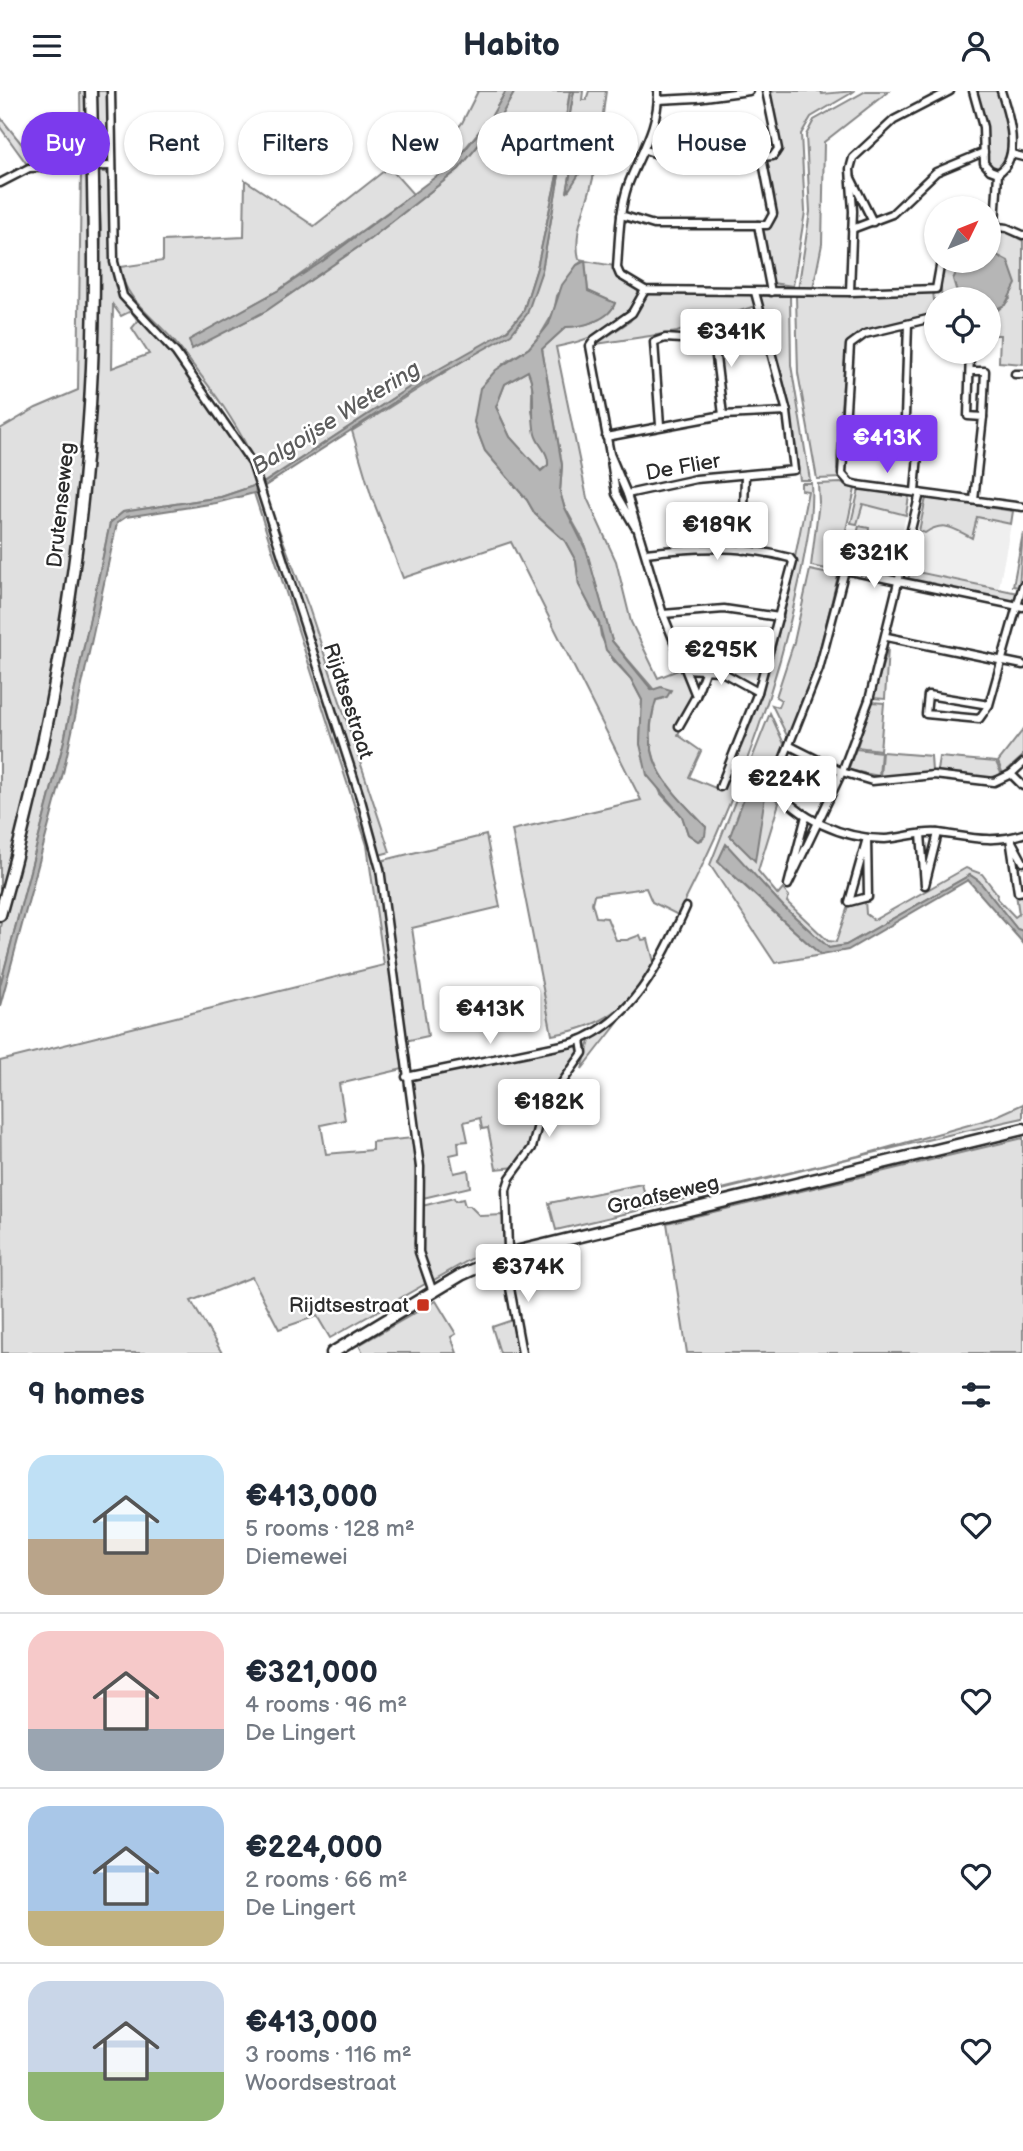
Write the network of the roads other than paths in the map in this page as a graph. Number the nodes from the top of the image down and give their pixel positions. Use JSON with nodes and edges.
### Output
{"nodes":[{"id":1,"x":91,"y":91,"type":"edge"},
{"id":2,"x":111,"y":91,"type":"edge"},
{"id":3,"x":658,"y":91,"type":"edge"},
{"id":4,"x":749,"y":91,"type":"edge"},
{"id":5,"x":766,"y":91,"type":"edge"},
{"id":6,"x":950,"y":91,"type":"edge"},
{"id":7,"x":974,"y":91,"type":"edge"},
{"id":8,"x":1002,"y":91,"type":"edge"},
{"id":9,"x":658,"y":100,"type":"junction"},
{"id":10,"x":91,"y":112,"type":"edge"},
{"id":11,"x":770,"y":112,"type":"edge"},
{"id":12,"x":771,"y":115,"type":"edge"},
{"id":13,"x":645,"y":150,"type":"junction"},
{"id":14,"x":652,"y":152,"type":"edge"},
{"id":15,"x":985,"y":152,"type":"junction"},
{"id":16,"x":1011,"y":153,"type":"junction"},
{"id":17,"x":771,"y":156,"type":"edge"},
{"id":18,"x":1023,"y":157,"type":"edge"},
{"id":19,"x":111,"y":166,"type":"joint"},
{"id":20,"x":21,"y":172,"type":"edge"},
{"id":21,"x":998,"y":173,"type":"junction"},
{"id":22,"x":92,"y":175,"type":"edge"},
{"id":23,"x":765,"y":175,"type":"edge"},
{"id":24,"x":850,"y":176,"type":"junction"},
{"id":25,"x":0,"y":183,"type":"edge"},
{"id":26,"x":995,"y":196,"type":"edge"},
{"id":27,"x":621,"y":215,"type":"junction"},
{"id":28,"x":873,"y":222,"type":"junction"},
{"id":29,"x":758,"y":225,"type":"junction"},
{"id":30,"x":852,"y":229,"type":"junction"},
{"id":31,"x":1001,"y":229,"type":"edge"},
{"id":32,"x":1023,"y":235,"type":"edge"},
{"id":33,"x":924,"y":289,"type":"edge"},
{"id":34,"x":645,"y":290,"type":"junction"},
{"id":35,"x":755,"y":292,"type":"junction"},
{"id":36,"x":771,"y":292,"type":"junction"},
{"id":37,"x":850,"y":292,"type":"junction"},
{"id":38,"x":924,"y":320,"type":"edge"},
{"id":39,"x":908,"y":324,"type":"junction"},
{"id":40,"x":708,"y":330,"type":"dead end"},
{"id":41,"x":712,"y":341,"type":"junction"},
{"id":42,"x":970,"y":364,"type":"edge"},
{"id":43,"x":970,"y":371,"type":"junction"},
{"id":44,"x":1015,"y":374,"type":"dead end"},
{"id":45,"x":1023,"y":374,"type":"edge"},
{"id":46,"x":788,"y":412,"type":"junction"},
{"id":47,"x":723,"y":415,"type":"junction"},
{"id":48,"x":983,"y":417,"type":"junction"},
{"id":49,"x":906,"y":424,"type":"junction"},
{"id":50,"x":660,"y":425,"type":"junction"},
{"id":51,"x":606,"y":437,"type":"junction"},
{"id":52,"x":610,"y":454,"type":"junction"},
{"id":53,"x":918,"y":454,"type":"junction"},
{"id":54,"x":745,"y":475,"type":"junction"},
{"id":55,"x":917,"y":492,"type":"junction"},
{"id":56,"x":627,"y":494,"type":"junction"},
{"id":57,"x":974,"y":500,"type":"junction"},
{"id":58,"x":1023,"y":507,"type":"edge"},
{"id":59,"x":635,"y":527,"type":"junction"},
{"id":60,"x":743,"y":550,"type":"junction"},
{"id":61,"x":646,"y":553,"type":"junction"},
{"id":62,"x":900,"y":582,"type":"junction"},
{"id":63,"x":1023,"y":585,"type":"edge"},
{"id":64,"x":1021,"y":607,"type":"edge"},
{"id":65,"x":663,"y":614,"type":"junction"},
{"id":66,"x":779,"y":617,"type":"junction"},
{"id":67,"x":887,"y":637,"type":"junction"},
{"id":68,"x":1002,"y":661,"type":"junction"},
{"id":69,"x":1023,"y":665,"type":"edge"},
{"id":70,"x":686,"y":669,"type":"junction"},
{"id":71,"x":706,"y":669,"type":"junction"},
{"id":72,"x":758,"y":692,"type":"junction"},
{"id":73,"x":695,"y":695,"type":"junction"},
{"id":74,"x":989,"y":705,"type":"junction"},
{"id":75,"x":679,"y":726,"type":"dead end"},
{"id":76,"x":790,"y":746,"type":"junction"},
{"id":77,"x":1023,"y":763,"type":"edge"},
{"id":78,"x":842,"y":772,"type":"junction"},
{"id":79,"x":1011,"y":774,"type":"junction"},
{"id":80,"x":1023,"y":786,"type":"edge"},
{"id":81,"x":720,"y":787,"type":"dead end"},
{"id":82,"x":807,"y":816,"type":"junction"},
{"id":83,"x":818,"y":823,"type":"junction"},
{"id":84,"x":938,"y":833,"type":"junction"},
{"id":85,"x":921,"y":834,"type":"junction"},
{"id":86,"x":1023,"y":834,"type":"edge"},
{"id":87,"x":867,"y":838,"type":"junction"},
{"id":88,"x":1010,"y":838,"type":"junction"},
{"id":89,"x":1023,"y":862,"type":"edge"},
{"id":90,"x":1023,"y":891,"type":"edge"},
{"id":91,"x":686,"y":907,"type":"dead end"},
{"id":92,"x":0,"y":915,"type":"edge"},
{"id":93,"x":581,"y":1040,"type":"junction"},
{"id":94,"x":406,"y":1077,"type":"junction"},
{"id":95,"x":1023,"y":1129,"type":"edge"},
{"id":96,"x":507,"y":1254,"type":"junction"},
{"id":97,"x":433,"y":1292,"type":"junction"},
{"id":98,"x":332,"y":1353,"type":"edge"},
{"id":99,"x":522,"y":1353,"type":"edge"}],
"edges":[{"from":1,"to":10,"type":"main road","name":"Drutenseweg"},
{"from":2,"to":19,"type":"street","name":"Rijdtsestraat"},
{"from":3,"to":9,"type":"street"},
{"from":4,"to":9,"type":"street"},
{"from":5,"to":11,"type":"street"},
{"from":6,"to":24,"type":"street"},
{"from":7,"to":15,"type":"street"},
{"from":8,"to":16,"type":"street"},
{"from":9,"to":13,"type":"street"},
{"from":12,"to":17,"type":"street"},
{"from":13,"to":14,"type":"street"},
{"from":13,"to":27,"type":"street"},
{"from":15,"to":21,"type":"street"},
{"from":15,"to":28,"type":"street"},
{"from":16,"to":18,"type":"street"},
{"from":16,"to":21,"type":"street"},
{"from":19,"to":94,"type":"street","name":"Rijdtsestraat"},
{"from":20,"to":25,"type":"street"},
{"from":21,"to":26,"type":"street"},
{"from":22,"to":92,"type":"main road","name":"Drutenseweg"},
{"from":23,"to":29,"type":"street"},
{"from":24,"to":28,"type":"street"},
{"from":24,"to":30,"type":"street"},
{"from":27,"to":29,"type":"street"},
{"from":27,"to":34,"type":"street"},
{"from":28,"to":30,"type":"street"},
{"from":29,"to":36,"type":"street"},
{"from":30,"to":37,"type":"street"},
{"from":31,"to":32,"type":"street"},
{"from":33,"to":37,"type":"street"},
{"from":34,"to":35,"type":"street"},
{"from":34,"to":51,"type":"street","name":"De Flier"},
{"from":35,"to":36,"type":"street"},
{"from":35,"to":46,"type":"street","name":"De Flier"},
{"from":36,"to":37,"type":"street"},
{"from":38,"to":39,"type":"street"},
{"from":39,"to":49,"type":"street"},
{"from":39,"to":55,"type":"street"},
{"from":40,"to":41,"type":"street"},
{"from":41,"to":47,"type":"street"},
{"from":41,"to":50,"type":"street"},
{"from":42,"to":43,"type":"street"},
{"from":43,"to":48,"type":"street"},
{"from":43,"to":48,"type":"street"},
{"from":44,"to":45,"type":"street"},
{"from":46,"to":47,"type":"street"},
{"from":46,"to":54,"type":"street","name":"De Flier"},
{"from":47,"to":50,"type":"street"},
{"from":48,"to":57,"type":"street"},
{"from":49,"to":53,"type":"street"},
{"from":49,"to":53,"type":"street"},
{"from":50,"to":51,"type":"street"},
{"from":51,"to":52,"type":"street","name":"De Flier"},
{"from":52,"to":56,"type":"street","name":"De Flier"},
{"from":52,"to":59,"type":"street","name":"De Flier"},
{"from":53,"to":55,"type":"street"},
{"from":54,"to":56,"type":"street","name":"De Flier"},
{"from":54,"to":60,"type":"street","name":"De Flier"},
{"from":55,"to":57,"type":"street"},
{"from":55,"to":62,"type":"street"},
{"from":56,"to":59,"type":"street","name":"De Flier"},
{"from":57,"to":58,"type":"street"},
{"from":59,"to":61,"type":"street","name":"De Flier"},
{"from":60,"to":61,"type":"street"},
{"from":60,"to":66,"type":"street"},
{"from":61,"to":65,"type":"street","name":"De Flier"},
{"from":62,"to":64,"type":"street"},
{"from":62,"to":67,"type":"street"},
{"from":62,"to":76,"type":"street"},
{"from":63,"to":64,"type":"street"},
{"from":64,"to":68,"type":"street"},
{"from":65,"to":66,"type":"street"},
{"from":65,"to":70,"type":"street","name":"De Flier"},
{"from":66,"to":72,"type":"street"},
{"from":67,"to":68,"type":"street"},
{"from":67,"to":78,"type":"street"},
{"from":68,"to":69,"type":"street"},
{"from":68,"to":74,"type":"street"},
{"from":70,"to":71,"type":"street"},
{"from":70,"to":73,"type":"street","name":"De Flier"},
{"from":71,"to":72,"type":"street"},
{"from":71,"to":73,"type":"street"},
{"from":72,"to":81,"type":"street"},
{"from":73,"to":75,"type":"street"},
{"from":74,"to":74,"type":"street"},
{"from":76,"to":78,"type":"street"},
{"from":76,"to":82,"type":"street"},
{"from":77,"to":79,"type":"street"},
{"from":78,"to":79,"type":"street"},
{"from":78,"to":83,"type":"street"},
{"from":79,"to":80,"type":"street"},
{"from":82,"to":83,"type":"street"},
{"from":82,"to":83,"type":"street"},
{"from":83,"to":87,"type":"street"},
{"from":84,"to":85,"type":"street"},
{"from":84,"to":85,"type":"street"},
{"from":84,"to":88,"type":"street"},
{"from":85,"to":87,"type":"street"},
{"from":86,"to":88,"type":"street"},
{"from":87,"to":87,"type":"street"},
{"from":88,"to":89,"type":"street"},
{"from":88,"to":90,"type":"street"},
{"from":91,"to":93,"type":"street"},
{"from":93,"to":94,"type":"street"},
{"from":93,"to":96,"type":"street"},
{"from":94,"to":97,"type":"street","name":"Rijdtsestraat"},
{"from":95,"to":96,"type":"main road","name":"Graafseweg"},
{"from":96,"to":97,"type":"main road","name":"Graafseweg"},
{"from":96,"to":99,"type":"street"},
{"from":97,"to":98,"type":"main road","name":"Graafseweg"}]}
